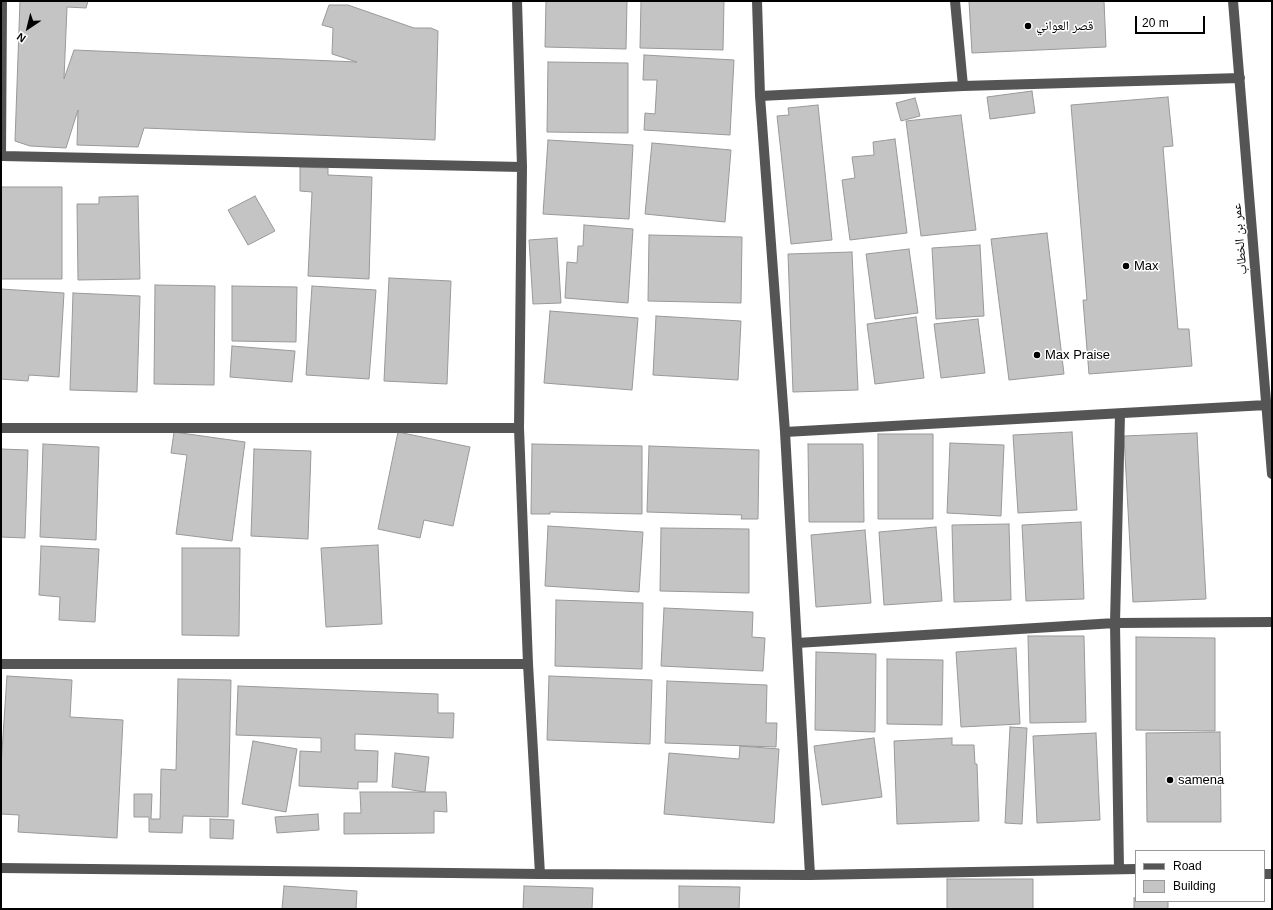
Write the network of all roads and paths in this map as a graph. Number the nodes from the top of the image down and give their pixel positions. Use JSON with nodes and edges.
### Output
{"nodes":[{"id":1,"x":2,"y":1,"type":"edge"},
{"id":2,"x":517,"y":1,"type":"edge"},
{"id":3,"x":757,"y":1,"type":"edge"},
{"id":4,"x":955,"y":1,"type":"edge"},
{"id":5,"x":1233,"y":1,"type":"edge"},
{"id":6,"x":1240,"y":78,"type":"junction"},
{"id":7,"x":963,"y":86,"type":"junction"},
{"id":8,"x":760,"y":96,"type":"junction"},
{"id":9,"x":1,"y":156,"type":"edge"},
{"id":10,"x":522,"y":167,"type":"junction"},
{"id":11,"x":1266,"y":405,"type":"junction"},
{"id":12,"x":1120,"y":414,"type":"junction"},
{"id":13,"x":1,"y":428,"type":"edge"},
{"id":14,"x":519,"y":428,"type":"junction"},
{"id":15,"x":785,"y":432,"type":"junction"},
{"id":16,"x":1272,"y":474,"type":"edge"},
{"id":17,"x":1272,"y":622,"type":"edge"},
{"id":18,"x":1115,"y":623,"type":"junction"},
{"id":19,"x":797,"y":643,"type":"junction"},
{"id":20,"x":1,"y":664,"type":"edge"},
{"id":21,"x":528,"y":664,"type":"junction"},
{"id":22,"x":1,"y":868,"type":"edge"},
{"id":23,"x":1119,"y":868,"type":"junction"},
{"id":24,"x":1135,"y":869,"type":"edge"},
{"id":25,"x":540,"y":874,"type":"junction"},
{"id":26,"x":810,"y":875,"type":"junction"}],
"edges":[{"from":1,"to":9,"type":"street"},
{"from":2,"to":10,"type":"street"},
{"from":3,"to":8,"type":"street"},
{"from":4,"to":7,"type":"street"},
{"from":5,"to":6,"type":"street","name":"عمر بن الخطاب"},
{"from":6,"to":7,"type":"street"},
{"from":6,"to":11,"type":"street","name":"عمر بن الخطاب"},
{"from":7,"to":8,"type":"street"},
{"from":8,"to":15,"type":"street"},
{"from":9,"to":10,"type":"street"},
{"from":10,"to":14,"type":"street"},
{"from":11,"to":12,"type":"street"},
{"from":11,"to":16,"type":"street","name":"عمر بن الخطاب"},
{"from":12,"to":15,"type":"street"},
{"from":12,"to":18,"type":"street"},
{"from":13,"to":14,"type":"street"},
{"from":14,"to":21,"type":"street"},
{"from":15,"to":19,"type":"street"},
{"from":17,"to":18,"type":"street"},
{"from":18,"to":19,"type":"street"},
{"from":18,"to":23,"type":"street"},
{"from":19,"to":26,"type":"street"},
{"from":20,"to":21,"type":"street"},
{"from":21,"to":25,"type":"street"},
{"from":22,"to":25,"type":"street"},
{"from":23,"to":24,"type":"street"},
{"from":23,"to":26,"type":"street"},
{"from":25,"to":26,"type":"street"}]}
